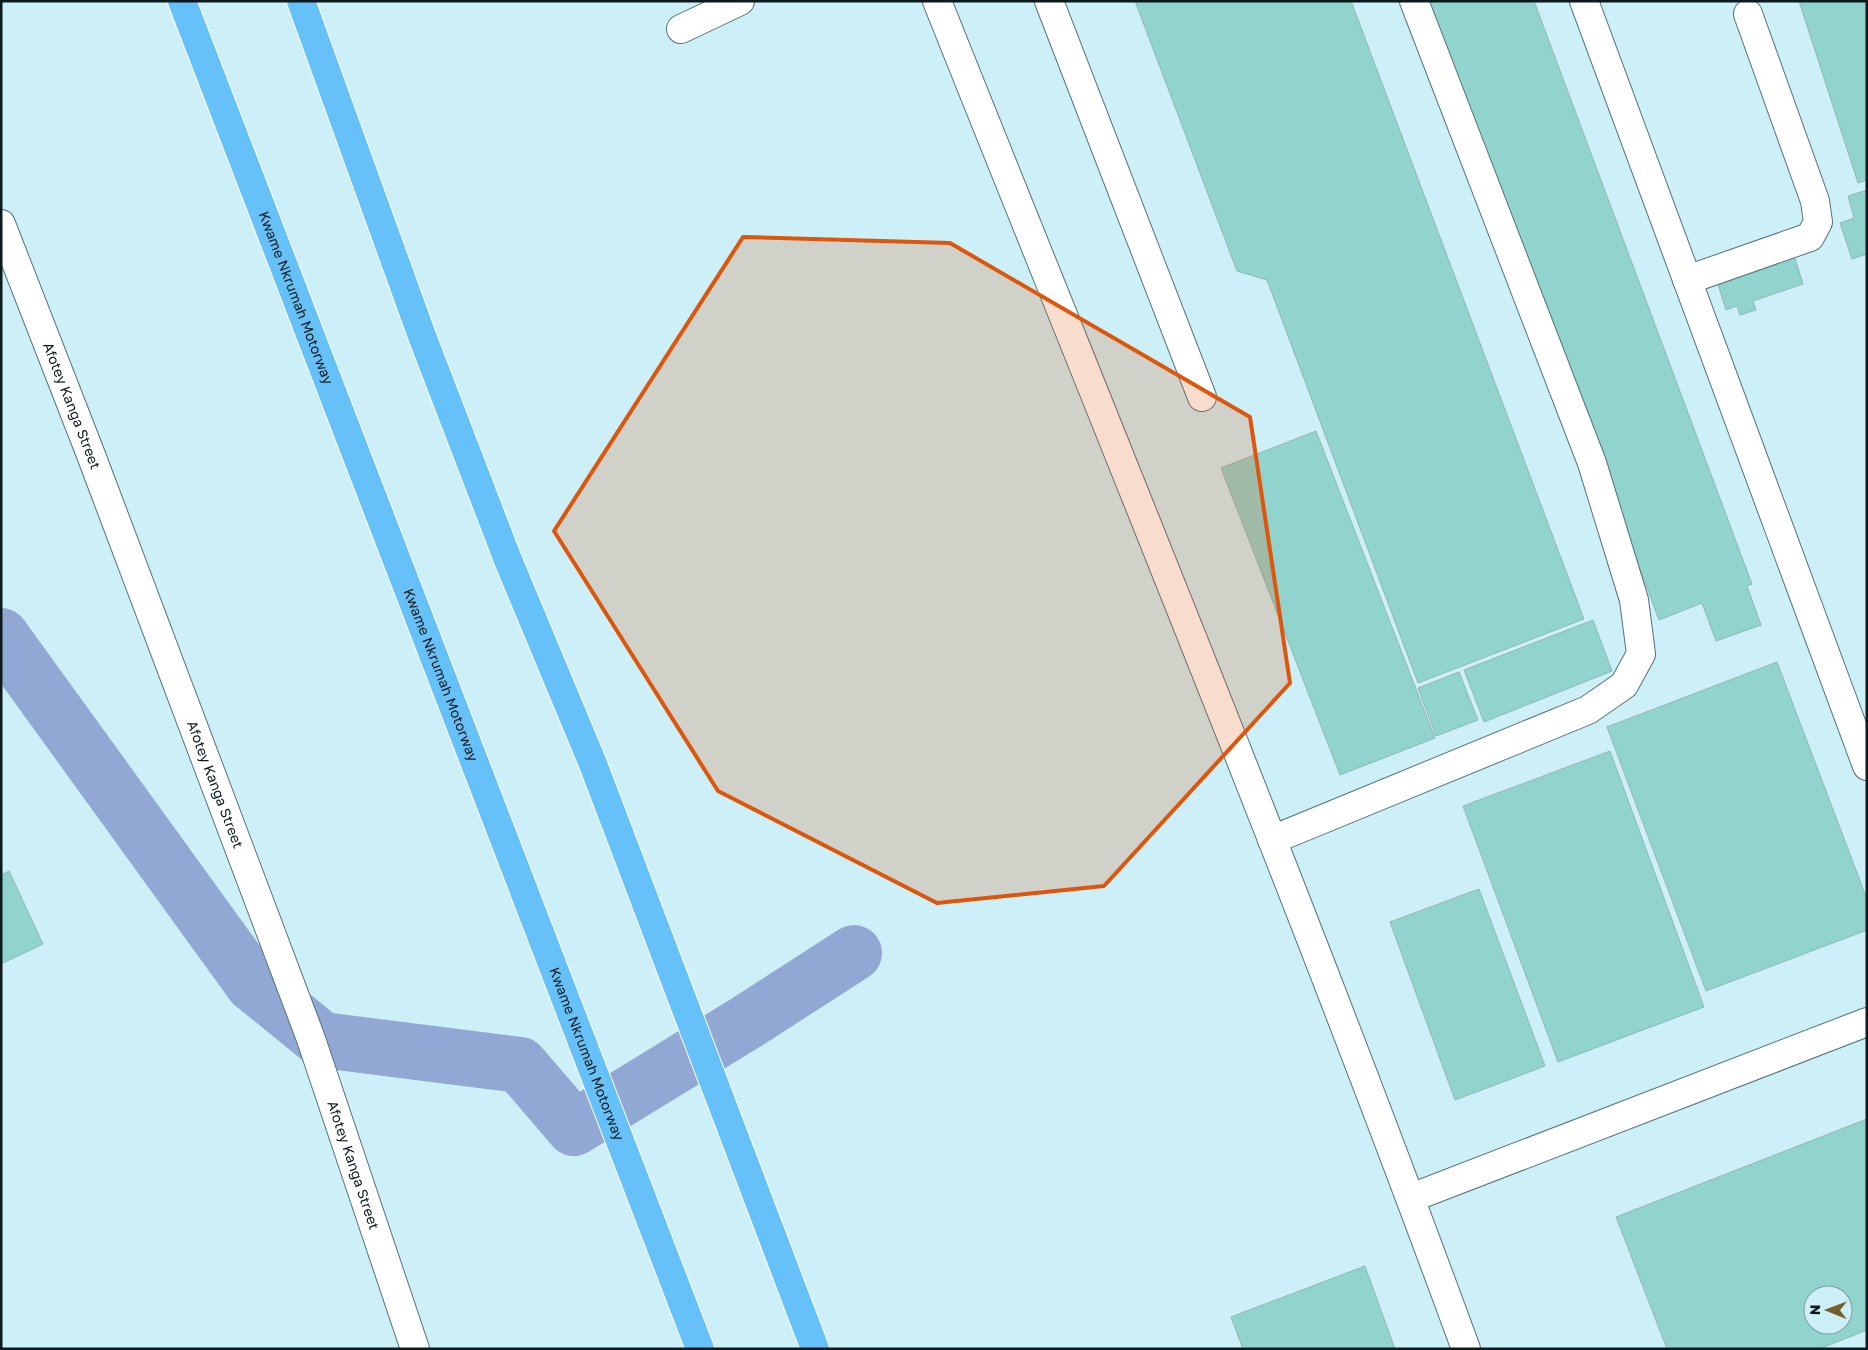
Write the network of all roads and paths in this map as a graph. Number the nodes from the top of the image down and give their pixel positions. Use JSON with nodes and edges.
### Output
{"nodes":[{"id":1,"x":182,"y":1,"type":"edge"},
{"id":2,"x":301,"y":1,"type":"edge"},
{"id":3,"x":740,"y":1,"type":"edge"},
{"id":4,"x":937,"y":1,"type":"edge"},
{"id":5,"x":1049,"y":1,"type":"edge"},
{"id":6,"x":1414,"y":1,"type":"edge"},
{"id":7,"x":1584,"y":1,"type":"edge"},
{"id":8,"x":1748,"y":14,"type":"dead end"},
{"id":9,"x":682,"y":29,"type":"dead end"},
{"id":10,"x":1,"y":224,"type":"edge"},
{"id":11,"x":1687,"y":280,"type":"junction"},
{"id":12,"x":1202,"y":397,"type":"dead end"},
{"id":13,"x":1867,"y":766,"type":"edge"},
{"id":14,"x":1272,"y":840,"type":"junction"},
{"id":15,"x":1867,"y":1022,"type":"edge"},
{"id":16,"x":1411,"y":1198,"type":"junction"},
{"id":17,"x":415,"y":1349,"type":"edge"},
{"id":18,"x":700,"y":1349,"type":"edge"},
{"id":19,"x":815,"y":1349,"type":"edge"},
{"id":20,"x":1466,"y":1349,"type":"edge"}],
"edges":[{"from":1,"to":18,"type":"highway","name":"Kwame Nkrumah Motorway"},
{"from":2,"to":19,"type":"highway"},
{"from":3,"to":9,"type":"street"},
{"from":4,"to":14,"type":"street"},
{"from":5,"to":12,"type":"street"},
{"from":6,"to":14,"type":"street"},
{"from":7,"to":11,"type":"street"},
{"from":8,"to":11,"type":"street"},
{"from":10,"to":17,"type":"street","name":"Afotey Kanga Street"},
{"from":11,"to":13,"type":"street"},
{"from":14,"to":16,"type":"street"},
{"from":15,"to":16,"type":"street"},
{"from":16,"to":20,"type":"street"}]}
